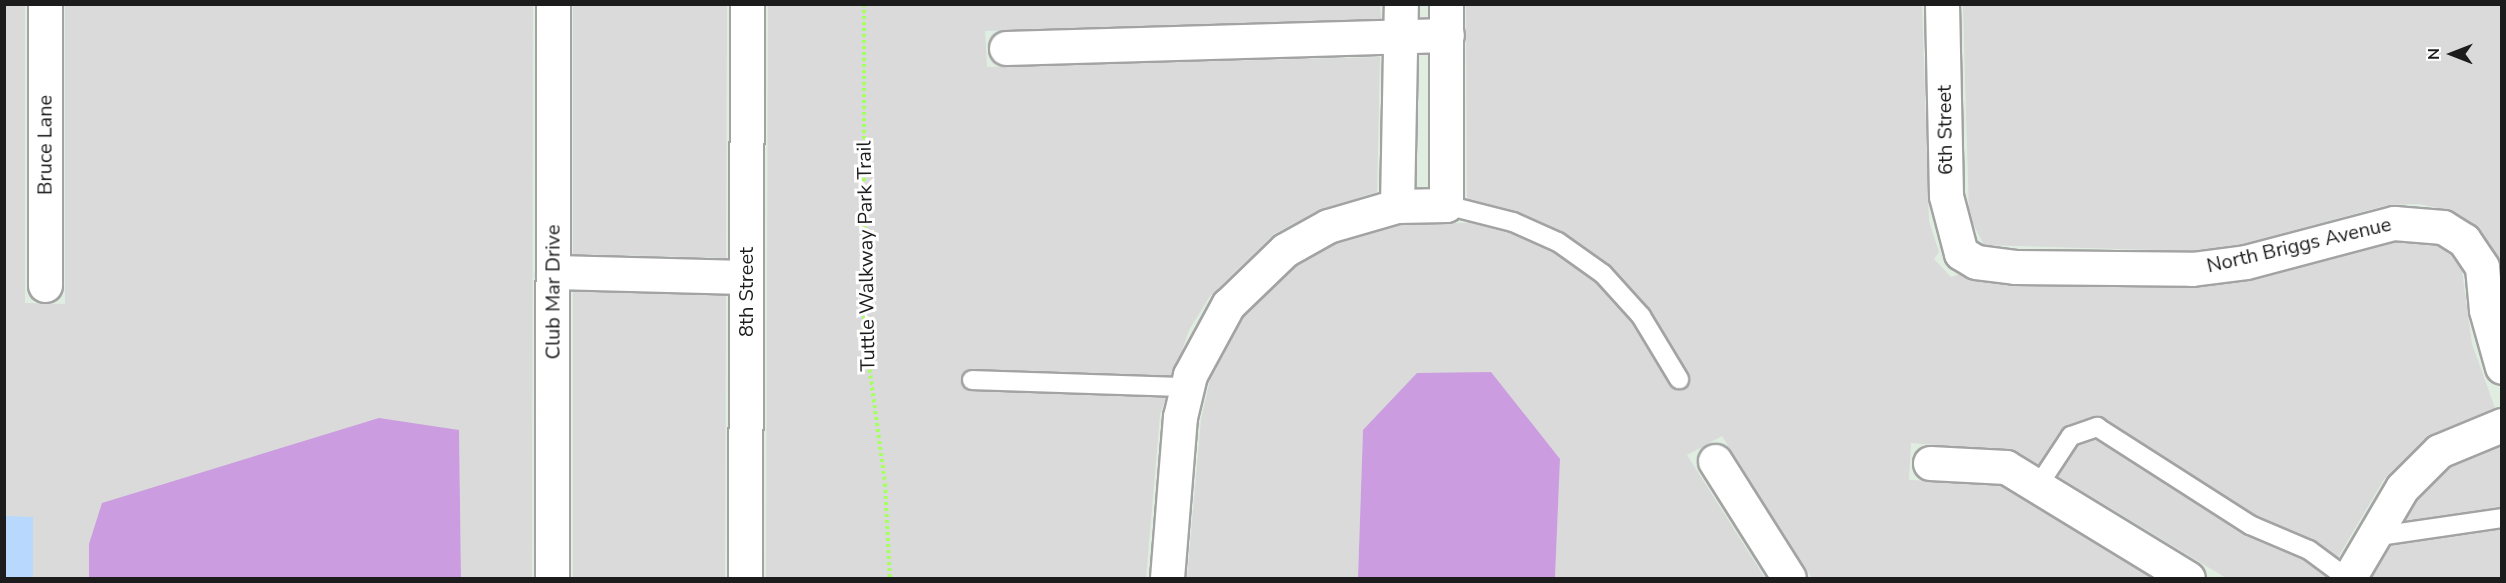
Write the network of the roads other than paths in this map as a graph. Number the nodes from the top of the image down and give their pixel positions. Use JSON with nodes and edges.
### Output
{"nodes":[{"id":1,"x":45,"y":4,"type":"edge"},
{"id":2,"x":553,"y":4,"type":"edge"},
{"id":3,"x":747,"y":4,"type":"edge"},
{"id":4,"x":1401,"y":4,"type":"edge"},
{"id":5,"x":1942,"y":4,"type":"edge"},
{"id":6,"x":1446,"y":20,"type":"edge"},
{"id":7,"x":1401,"y":38,"type":"junction"},
{"id":8,"x":1006,"y":48,"type":"dead end"},
{"id":9,"x":1446,"y":205,"type":"junction"},
{"id":10,"x":1397,"y":206,"type":"junction"},
{"id":11,"x":1961,"y":253,"type":"joint"},
{"id":12,"x":553,"y":272,"type":"junction"},
{"id":13,"x":746,"y":277,"type":"junction"},
{"id":14,"x":45,"y":285,"type":"dead end"},
{"id":15,"x":2502,"y":367,"type":"edge"},
{"id":16,"x":1678,"y":379,"type":"dead end"},
{"id":17,"x":972,"y":381,"type":"dead end"},
{"id":18,"x":1188,"y":387,"type":"junction"},
{"id":19,"x":2502,"y":425,"type":"edge"},
{"id":20,"x":1715,"y":461,"type":"dead end"},
{"id":21,"x":1930,"y":463,"type":"dead end"},
{"id":22,"x":2038,"y":486,"type":"junction"},
{"id":23,"x":2502,"y":518,"type":"edge"},
{"id":24,"x":2370,"y":537,"type":"junction"},
{"id":25,"x":552,"y":579,"type":"edge"},
{"id":26,"x":745,"y":579,"type":"edge"},
{"id":27,"x":1167,"y":579,"type":"edge"},
{"id":28,"x":1789,"y":579,"type":"edge"},
{"id":29,"x":2188,"y":579,"type":"edge"},
{"id":30,"x":2348,"y":579,"type":"edge"}],
"edges":[{"from":1,"to":14,"type":"street","name":"Bruce Lane"},
{"from":2,"to":12,"type":"street","name":"Club Mar Drive"},
{"from":3,"to":13,"type":"street","name":"8th Street"},
{"from":4,"to":7,"type":"street"},
{"from":5,"to":11,"type":"street","name":"6th Street"},
{"from":6,"to":7,"type":"street"},
{"from":6,"to":9,"type":"street"},
{"from":7,"to":8,"type":"street"},
{"from":7,"to":10,"type":"street"},
{"from":9,"to":10,"type":"street"},
{"from":9,"to":16,"type":"lane"},
{"from":10,"to":18,"type":"street"},
{"from":11,"to":15,"type":"street","name":"North Briggs Avenue"},
{"from":12,"to":13,"type":"street"},
{"from":12,"to":25,"type":"street","name":"Club Mar Drive"},
{"from":13,"to":26,"type":"street","name":"8th Street"},
{"from":17,"to":18,"type":"lane"},
{"from":18,"to":27,"type":"street"},
{"from":19,"to":24,"type":"street"},
{"from":20,"to":28,"type":"street"},
{"from":21,"to":22,"type":"street"},
{"from":22,"to":29,"type":"street"},
{"from":22,"to":30,"type":"lane"},
{"from":23,"to":24,"type":"lane"},
{"from":24,"to":30,"type":"street"}]}
